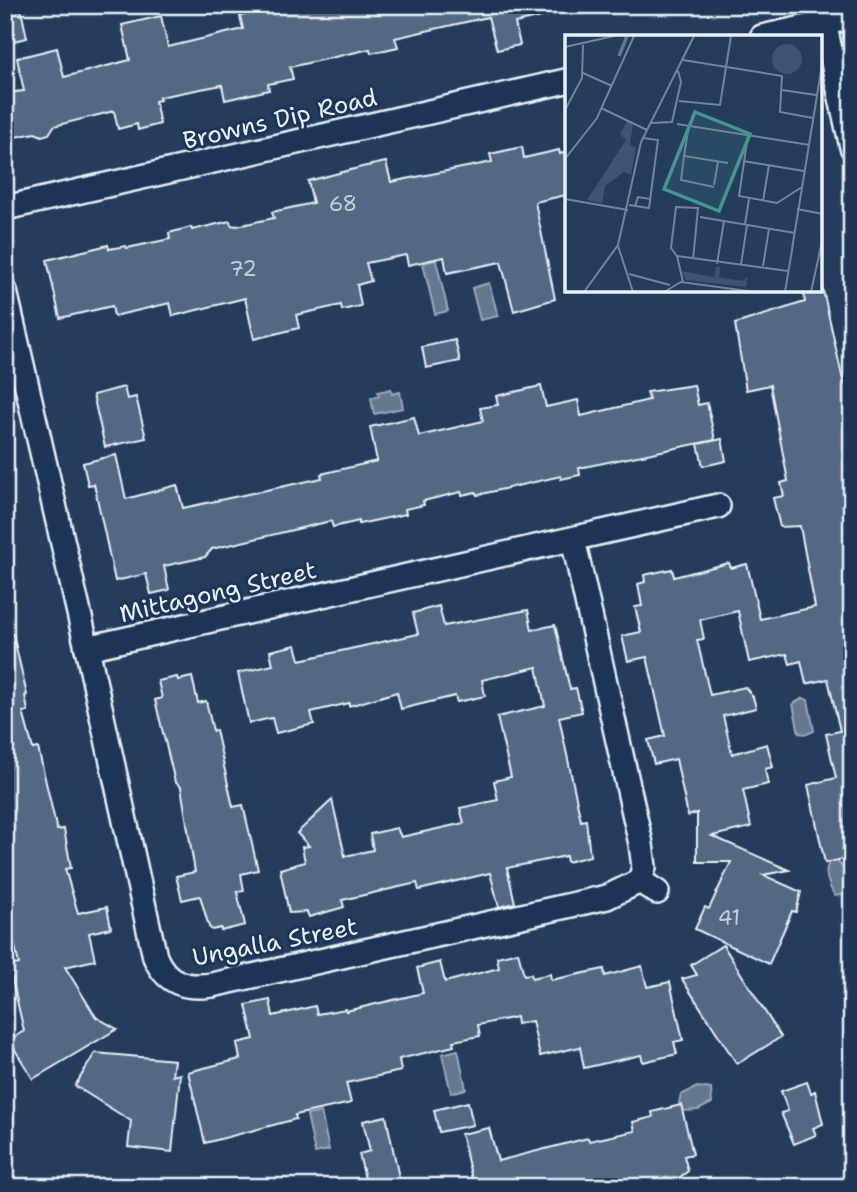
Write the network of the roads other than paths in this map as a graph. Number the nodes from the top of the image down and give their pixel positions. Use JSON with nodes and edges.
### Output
{"nodes":[{"id":1,"x":852,"y":17,"type":"edge"},
{"id":2,"x":824,"y":23,"type":"junction"},
{"id":3,"x":771,"y":35,"type":"edge"},
{"id":4,"x":565,"y":81,"type":"edge"},
{"id":5,"x":852,"y":147,"type":"edge"},
{"id":6,"x":5,"y":208,"type":"edge"},
{"id":7,"x":5,"y":291,"type":"edge"},
{"id":8,"x":718,"y":506,"type":"dead end"},
{"id":9,"x":573,"y":539,"type":"junction"},
{"id":10,"x":87,"y":648,"type":"junction"}],
"edges":[{"from":1,"to":2,"type":"street"},
{"from":2,"to":3,"type":"street"},
{"from":2,"to":5,"type":"street"},
{"from":4,"to":6,"type":"street","name":"Browns Dip Road"},
{"from":7,"to":10,"type":"street"},
{"from":8,"to":9,"type":"street","name":"Mittagong Street"},
{"from":9,"to":10,"type":"street","name":"Mittagong Street"},
{"from":9,"to":10,"type":"street","name":"Ungalla Street"}]}
